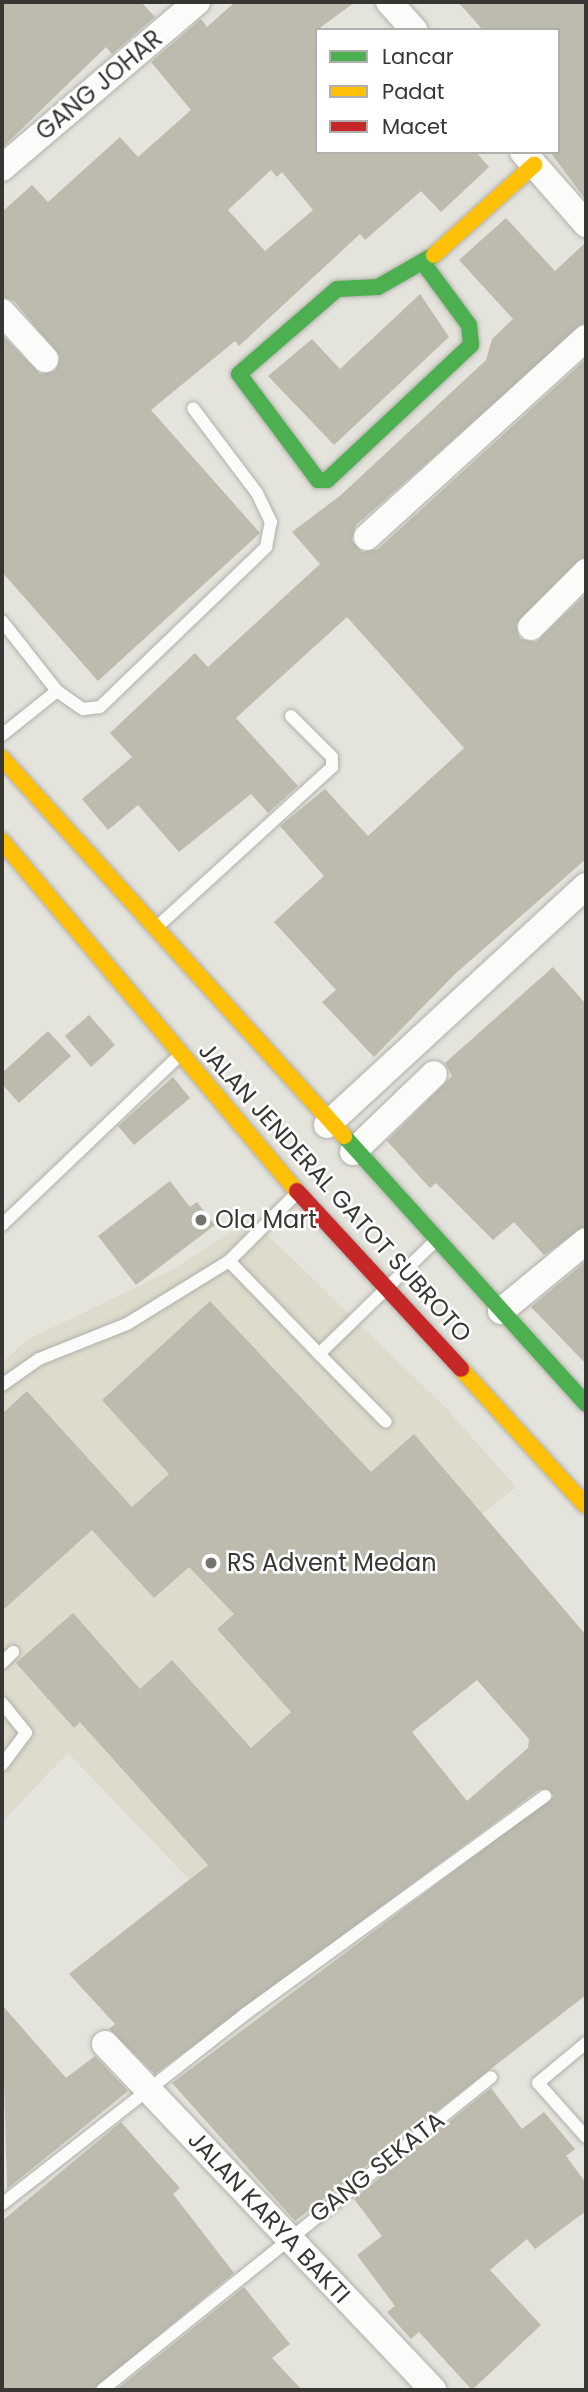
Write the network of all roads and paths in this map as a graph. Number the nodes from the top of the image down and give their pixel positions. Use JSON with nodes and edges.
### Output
{"nodes":[{"id":1,"x":198,"y":2,"type":"edge"},
{"id":2,"x":389,"y":2,"type":"edge"},
{"id":3,"x":412,"y":28,"type":"edge"},
{"id":4,"x":529,"y":159,"type":"edge"},
{"id":5,"x":2,"y":169,"type":"edge"},
{"id":6,"x":586,"y":224,"type":"edge"},
{"id":7,"x":424,"y":264,"type":"junction"},
{"id":8,"x":2,"y":312,"type":"edge"},
{"id":9,"x":586,"y":338,"type":"edge"},
{"id":10,"x":45,"y":359,"type":"dead end"},
{"id":11,"x":193,"y":408,"type":"dead end"},
{"id":12,"x":367,"y":537,"type":"dead end"},
{"id":13,"x":586,"y":572,"type":"edge"},
{"id":14,"x":2,"y":621,"type":"edge"},
{"id":15,"x":531,"y":626,"type":"dead end"},
{"id":16,"x":57,"y":691,"type":"junction"},
{"id":17,"x":290,"y":716,"type":"dead end"},
{"id":18,"x":2,"y":735,"type":"edge"},
{"id":19,"x":2,"y":758,"type":"edge"},
{"id":20,"x":2,"y":841,"type":"edge"},
{"id":21,"x":586,"y":886,"type":"edge"},
{"id":22,"x":154,"y":930,"type":"junction"},
{"id":23,"x":181,"y":1054,"type":"junction"},
{"id":24,"x":434,"y":1074,"type":"dead end"},
{"id":25,"x":327,"y":1125,"type":"junction"},
{"id":26,"x":354,"y":1152,"type":"junction"},
{"id":27,"x":298,"y":1192,"type":"junction"},
{"id":28,"x":2,"y":1225,"type":"edge"},
{"id":29,"x":436,"y":1240,"type":"junction"},
{"id":30,"x":586,"y":1241,"type":"edge"},
{"id":31,"x":229,"y":1261,"type":"junction"},
{"id":32,"x":388,"y":1287,"type":"junction"},
{"id":33,"x":501,"y":1311,"type":"junction"},
{"id":34,"x":318,"y":1354,"type":"junction"},
{"id":35,"x":2,"y":1385,"type":"edge"},
{"id":36,"x":586,"y":1404,"type":"edge"},
{"id":37,"x":386,"y":1422,"type":"dead end"},
{"id":38,"x":586,"y":1506,"type":"edge"},
{"id":39,"x":13,"y":1652,"type":"dead end"},
{"id":40,"x":2,"y":1663,"type":"edge"},
{"id":41,"x":2,"y":1703,"type":"edge"},
{"id":42,"x":2,"y":1765,"type":"edge"},
{"id":43,"x":545,"y":1796,"type":"dead end"},
{"id":44,"x":105,"y":2043,"type":"dead end"},
{"id":45,"x":586,"y":2043,"type":"edge"},
{"id":46,"x":491,"y":2077,"type":"dead end"},
{"id":47,"x":149,"y":2089,"type":"junction"},
{"id":48,"x":586,"y":2137,"type":"edge"},
{"id":49,"x":2,"y":2204,"type":"edge"},
{"id":50,"x":288,"y":2237,"type":"junction"},
{"id":51,"x":102,"y":2390,"type":"edge"},
{"id":52,"x":433,"y":2390,"type":"edge"}],
"edges":[{"from":1,"to":5,"type":"street","name":"GANG JOHAR"},
{"from":2,"to":3,"type":"street"},
{"from":4,"to":6,"type":"street"},
{"from":4,"to":7,"type":"main road"},
{"from":7,"to":7,"type":"main road"},
{"from":8,"to":10,"type":"street"},
{"from":9,"to":12,"type":"street"},
{"from":11,"to":16,"type":"lane"},
{"from":13,"to":15,"type":"street"},
{"from":14,"to":16,"type":"lane"},
{"from":16,"to":18,"type":"lane"},
{"from":17,"to":22,"type":"lane"},
{"from":19,"to":22,"type":"main road","name":"JALAN JENDERAL GATOT SUBROTO"},
{"from":20,"to":23,"type":"main road","name":"JALAN JENDERAL GATOT SUBROTO"},
{"from":21,"to":25,"type":"street"},
{"from":22,"to":25,"type":"main road","name":"JALAN JENDERAL GATOT SUBROTO"},
{"from":23,"to":27,"type":"main road","name":"JALAN JENDERAL GATOT SUBROTO"},
{"from":23,"to":28,"type":"lane"},
{"from":24,"to":26,"type":"street"},
{"from":25,"to":26,"type":"main road","name":"JALAN JENDERAL GATOT SUBROTO"},
{"from":26,"to":29,"type":"main road","name":"JALAN JENDERAL GATOT SUBROTO"},
{"from":27,"to":31,"type":"lane"},
{"from":27,"to":32,"type":"main road","name":"JALAN JENDERAL GATOT SUBROTO"},
{"from":29,"to":32,"type":"lane"},
{"from":29,"to":33,"type":"main road","name":"JALAN JENDERAL GATOT SUBROTO"},
{"from":30,"to":33,"type":"street"},
{"from":31,"to":34,"type":"lane"},
{"from":31,"to":35,"type":"lane"},
{"from":32,"to":34,"type":"lane"},
{"from":32,"to":38,"type":"main road","name":"JALAN JENDERAL GATOT SUBROTO"},
{"from":33,"to":36,"type":"main road","name":"JALAN JENDERAL GATOT SUBROTO"},
{"from":34,"to":37,"type":"lane"},
{"from":39,"to":40,"type":"lane"},
{"from":41,"to":42,"type":"lane"},
{"from":43,"to":47,"type":"lane"},
{"from":44,"to":47,"type":"street","name":"JALAN KARYA BAKTI"},
{"from":45,"to":48,"type":"lane"},
{"from":46,"to":50,"type":"lane","name":"GANG SEKATA"},
{"from":47,"to":49,"type":"lane"},
{"from":47,"to":50,"type":"street","name":"JALAN KARYA BAKTI"},
{"from":50,"to":51,"type":"lane","name":"GANG SEKATA"},
{"from":50,"to":52,"type":"street","name":"JALAN KARYA BAKTI"}]}
